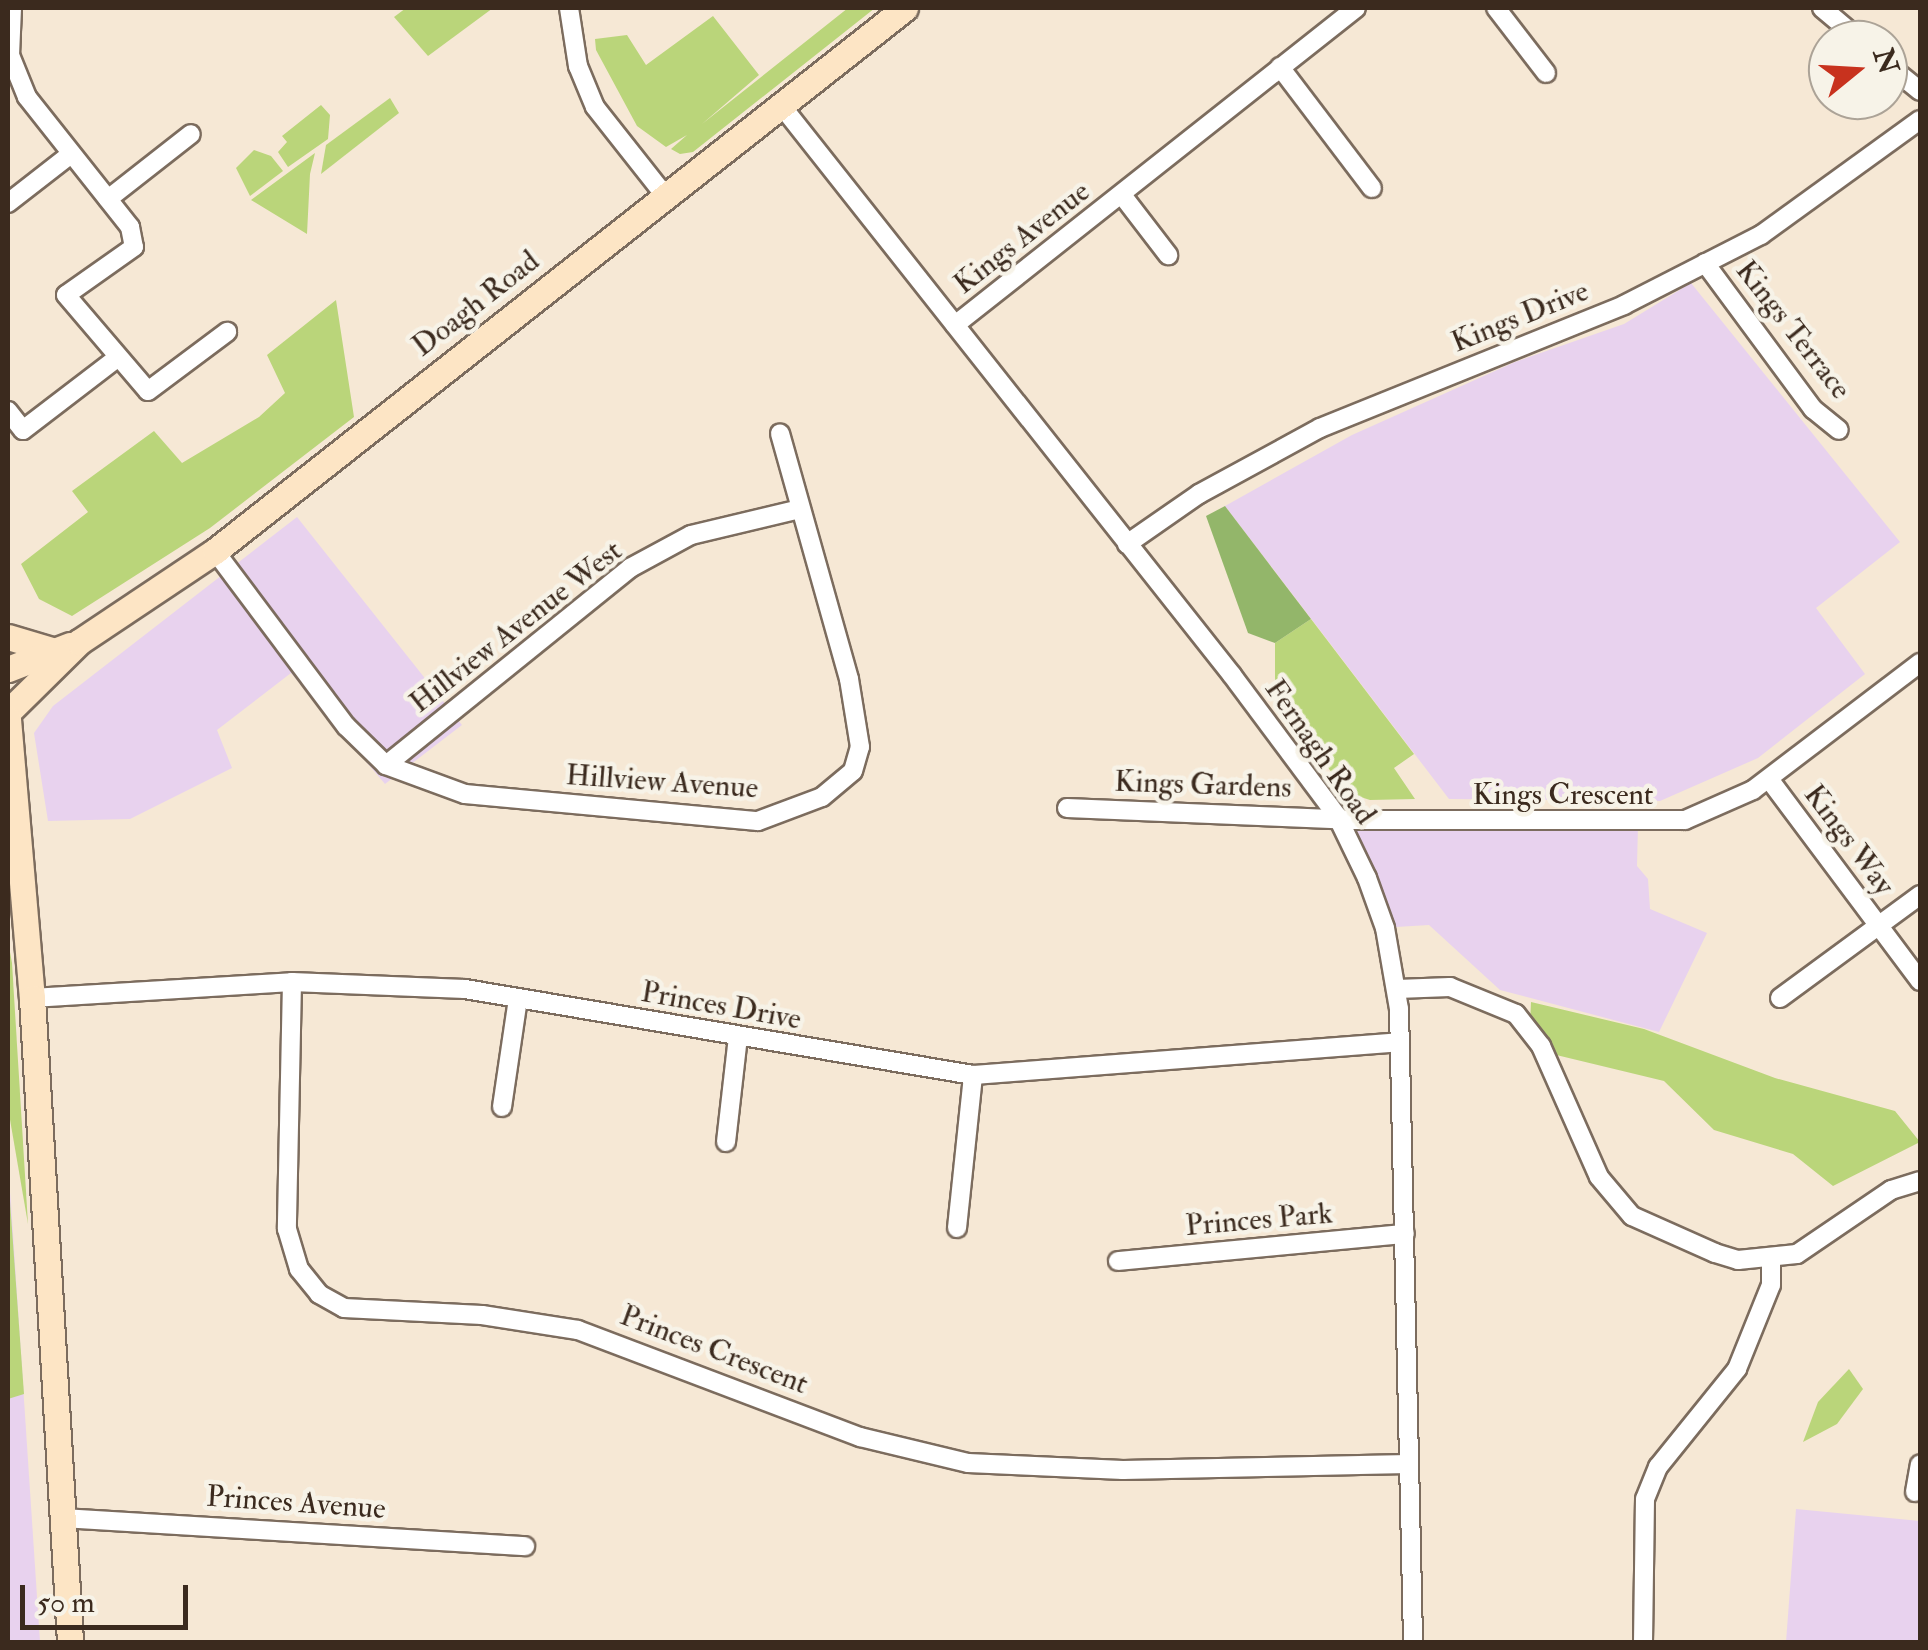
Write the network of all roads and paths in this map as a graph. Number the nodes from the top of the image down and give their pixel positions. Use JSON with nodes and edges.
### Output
{"nodes":[{"id":1,"x":12,"y":8,"type":"edge"},
{"id":2,"x":569,"y":8,"type":"edge"},
{"id":3,"x":905,"y":8,"type":"edge"},
{"id":4,"x":1356,"y":8,"type":"edge"},
{"id":5,"x":1496,"y":8,"type":"edge"},
{"id":6,"x":1280,"y":67,"type":"junction"},
{"id":7,"x":1546,"y":73,"type":"dead end"},
{"id":8,"x":781,"y":105,"type":"junction"},
{"id":9,"x":1920,"y":120,"type":"edge"},
{"id":10,"x":191,"y":134,"type":"dead end"},
{"id":11,"x":71,"y":154,"type":"junction"},
{"id":12,"x":1372,"y":188,"type":"dead end"},
{"id":13,"x":1122,"y":195,"type":"junction"},
{"id":14,"x":666,"y":197,"type":"junction"},
{"id":15,"x":108,"y":199,"type":"junction"},
{"id":16,"x":8,"y":203,"type":"edge"},
{"id":17,"x":1168,"y":255,"type":"dead end"},
{"id":18,"x":1705,"y":263,"type":"junction"},
{"id":19,"x":955,"y":325,"type":"junction"},
{"id":20,"x":227,"y":332,"type":"dead end"},
{"id":21,"x":116,"y":359,"type":"junction"},
{"id":22,"x":8,"y":411,"type":"edge"},
{"id":23,"x":1839,"y":430,"type":"dead end"},
{"id":24,"x":780,"y":433,"type":"dead end"},
{"id":25,"x":800,"y":508,"type":"junction"},
{"id":26,"x":1127,"y":544,"type":"junction"},
{"id":27,"x":215,"y":551,"type":"junction"},
{"id":28,"x":8,"y":638,"type":"edge"},
{"id":29,"x":67,"y":646,"type":"junction"},
{"id":30,"x":1920,"y":663,"type":"edge"},
{"id":31,"x":8,"y":669,"type":"edge"},
{"id":32,"x":8,"y":694,"type":"edge"},
{"id":33,"x":8,"y":715,"type":"edge"},
{"id":34,"x":386,"y":765,"type":"junction"},
{"id":35,"x":1769,"y":778,"type":"junction"},
{"id":36,"x":1067,"y":808,"type":"dead end"},
{"id":37,"x":1337,"y":816,"type":"junction"},
{"id":38,"x":11,"y":828,"type":"edge"},
{"id":39,"x":8,"y":871,"type":"edge"},
{"id":40,"x":24,"y":892,"type":"junction"},
{"id":41,"x":1920,"y":894,"type":"edge"},
{"id":42,"x":1878,"y":926,"type":"junction"},
{"id":43,"x":292,"y":982,"type":"junction"},
{"id":44,"x":1920,"y":982,"type":"edge"},
{"id":45,"x":1397,"y":989,"type":"junction"},
{"id":46,"x":32,"y":998,"type":"junction"},
{"id":47,"x":518,"y":998,"type":"junction"},
{"id":48,"x":1780,"y":998,"type":"dead end"},
{"id":49,"x":738,"y":1037,"type":"junction"},
{"id":50,"x":1400,"y":1042,"type":"junction"},
{"id":51,"x":974,"y":1074,"type":"junction"},
{"id":52,"x":502,"y":1107,"type":"dead end"},
{"id":53,"x":726,"y":1142,"type":"dead end"},
{"id":54,"x":1920,"y":1181,"type":"edge"},
{"id":55,"x":957,"y":1228,"type":"dead end"},
{"id":56,"x":1405,"y":1234,"type":"junction"},
{"id":57,"x":1118,"y":1260,"type":"dead end"},
{"id":58,"x":1771,"y":1260,"type":"junction"},
{"id":59,"x":1409,"y":1464,"type":"junction"},
{"id":60,"x":1920,"y":1464,"type":"edge"},
{"id":61,"x":1915,"y":1492,"type":"dead end"},
{"id":62,"x":63,"y":1518,"type":"junction"},
{"id":63,"x":525,"y":1546,"type":"dead end"},
{"id":64,"x":70,"y":1642,"type":"edge"},
{"id":65,"x":1413,"y":1642,"type":"edge"},
{"id":66,"x":1643,"y":1642,"type":"edge"}],
"edges":[{"from":1,"to":11,"type":"street"},
{"from":2,"to":14,"type":"street"},
{"from":3,"to":8,"type":"main road","name":"Doagh Road"},
{"from":4,"to":6,"type":"street","name":"Kings Avenue"},
{"from":5,"to":7,"type":"street"},
{"from":6,"to":12,"type":"street"},
{"from":6,"to":13,"type":"street","name":"Kings Avenue"},
{"from":8,"to":14,"type":"main road","name":"Doagh Road"},
{"from":8,"to":19,"type":"street","name":"Fernagh Road"},
{"from":9,"to":18,"type":"street","name":"Kings Drive"},
{"from":10,"to":15,"type":"street"},
{"from":11,"to":15,"type":"street"},
{"from":11,"to":16,"type":"street"},
{"from":13,"to":17,"type":"street","name":"Kings Avenue"},
{"from":13,"to":19,"type":"street","name":"Kings Avenue"},
{"from":14,"to":27,"type":"main road","name":"Doagh Road"},
{"from":15,"to":21,"type":"street"},
{"from":18,"to":23,"type":"street","name":"Kings Terrace"},
{"from":18,"to":26,"type":"street","name":"Kings Drive"},
{"from":19,"to":26,"type":"street","name":"Fernagh Road"},
{"from":20,"to":21,"type":"street"},
{"from":21,"to":22,"type":"street"},
{"from":24,"to":25,"type":"street","name":"Hillview Avenue"},
{"from":25,"to":34,"type":"street","name":"Hillview Avenue West"},
{"from":25,"to":34,"type":"street","name":"Hillview Avenue"},
{"from":26,"to":37,"type":"street","name":"Fernagh Road"},
{"from":27,"to":29,"type":"main road","name":"Doagh Road"},
{"from":27,"to":34,"type":"street","name":"Hillview Avenue"},
{"from":28,"to":29,"type":"main road"},
{"from":29,"to":31,"type":"main road","name":"Doagh Road"},
{"from":29,"to":33,"type":"main road","name":"Doagh Road"},
{"from":30,"to":35,"type":"street","name":"Kings Crescent"},
{"from":32,"to":33,"type":"main road"},
{"from":33,"to":38,"type":"main road"},
{"from":35,"to":37,"type":"street","name":"Kings Crescent"},
{"from":35,"to":42,"type":"street","name":"Kings Way"},
{"from":36,"to":37,"type":"street","name":"Kings Gardens"},
{"from":37,"to":45,"type":"street","name":"Fernagh Road"},
{"from":38,"to":40,"type":"main road"},
{"from":39,"to":40,"type":"main road"},
{"from":40,"to":46,"type":"main road"},
{"from":41,"to":42,"type":"street"},
{"from":42,"to":44,"type":"street","name":"Kings Way"},
{"from":42,"to":48,"type":"street"},
{"from":43,"to":46,"type":"street","name":"Princes Drive"},
{"from":43,"to":47,"type":"street","name":"Princes Drive"},
{"from":43,"to":59,"type":"street","name":"Princes Crescent"},
{"from":45,"to":50,"type":"street","name":"Fernagh Road"},
{"from":45,"to":58,"type":"street"},
{"from":46,"to":62,"type":"main road"},
{"from":47,"to":49,"type":"street","name":"Princes Drive"},
{"from":47,"to":52,"type":"street"},
{"from":49,"to":51,"type":"street","name":"Princes Drive"},
{"from":49,"to":53,"type":"street"},
{"from":50,"to":51,"type":"street","name":"Princes Drive"},
{"from":50,"to":56,"type":"street","name":"Fernagh Road"},
{"from":51,"to":55,"type":"street"},
{"from":54,"to":58,"type":"street"},
{"from":56,"to":57,"type":"street","name":"Princes Park"},
{"from":56,"to":59,"type":"street","name":"Fernagh Road"},
{"from":58,"to":66,"type":"street"},
{"from":59,"to":65,"type":"street","name":"Fernagh Road"},
{"from":60,"to":61,"type":"street"},
{"from":62,"to":63,"type":"street","name":"Princes Avenue"},
{"from":62,"to":64,"type":"main road"}]}
